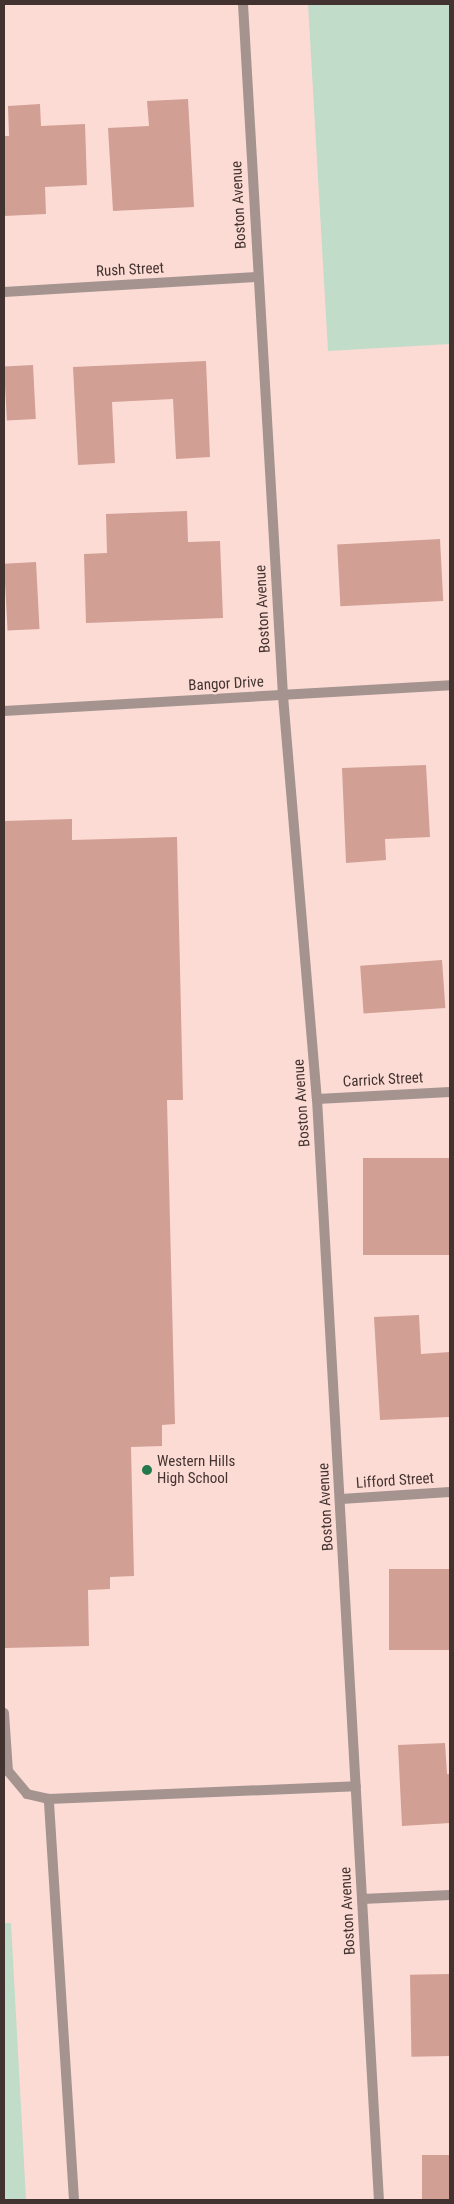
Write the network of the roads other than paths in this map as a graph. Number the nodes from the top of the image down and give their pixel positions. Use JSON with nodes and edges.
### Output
{"nodes":[{"id":1,"x":243,"y":4,"type":"edge"},
{"id":2,"x":258,"y":277,"type":"junction"},
{"id":3,"x":4,"y":292,"type":"edge"},
{"id":4,"x":450,"y":685,"type":"edge"},
{"id":5,"x":282,"y":696,"type":"junction"},
{"id":6,"x":4,"y":711,"type":"edge"},
{"id":7,"x":450,"y":1092,"type":"edge"},
{"id":8,"x":318,"y":1099,"type":"junction"},
{"id":9,"x":450,"y":1492,"type":"edge"},
{"id":10,"x":341,"y":1499,"type":"junction"},
{"id":11,"x":4,"y":1713,"type":"edge"},
{"id":12,"x":356,"y":1786,"type":"junction"},
{"id":13,"x":49,"y":1799,"type":"junction"},
{"id":14,"x":450,"y":1895,"type":"edge"},
{"id":15,"x":362,"y":1899,"type":"junction"},
{"id":16,"x":74,"y":2200,"type":"edge"},
{"id":17,"x":379,"y":2200,"type":"edge"}],
"edges":[{"from":1,"to":2,"type":"street","name":"Boston Avenue"},
{"from":2,"to":3,"type":"street","name":"Rush Street"},
{"from":2,"to":5,"type":"street","name":"Boston Avenue"},
{"from":4,"to":5,"type":"street","name":"Bangor Drive"},
{"from":5,"to":6,"type":"street","name":"Bangor Drive"},
{"from":5,"to":8,"type":"street","name":"Boston Avenue"},
{"from":7,"to":8,"type":"street","name":"Carrick Street"},
{"from":8,"to":10,"type":"street","name":"Boston Avenue"},
{"from":9,"to":10,"type":"street","name":"Lifford Street"},
{"from":10,"to":12,"type":"street","name":"Boston Avenue"},
{"from":11,"to":13,"type":"street"},
{"from":12,"to":13,"type":"street"},
{"from":12,"to":15,"type":"street","name":"Boston Avenue"},
{"from":13,"to":16,"type":"street"},
{"from":14,"to":15,"type":"street"},
{"from":15,"to":17,"type":"street","name":"Boston Avenue"}]}
